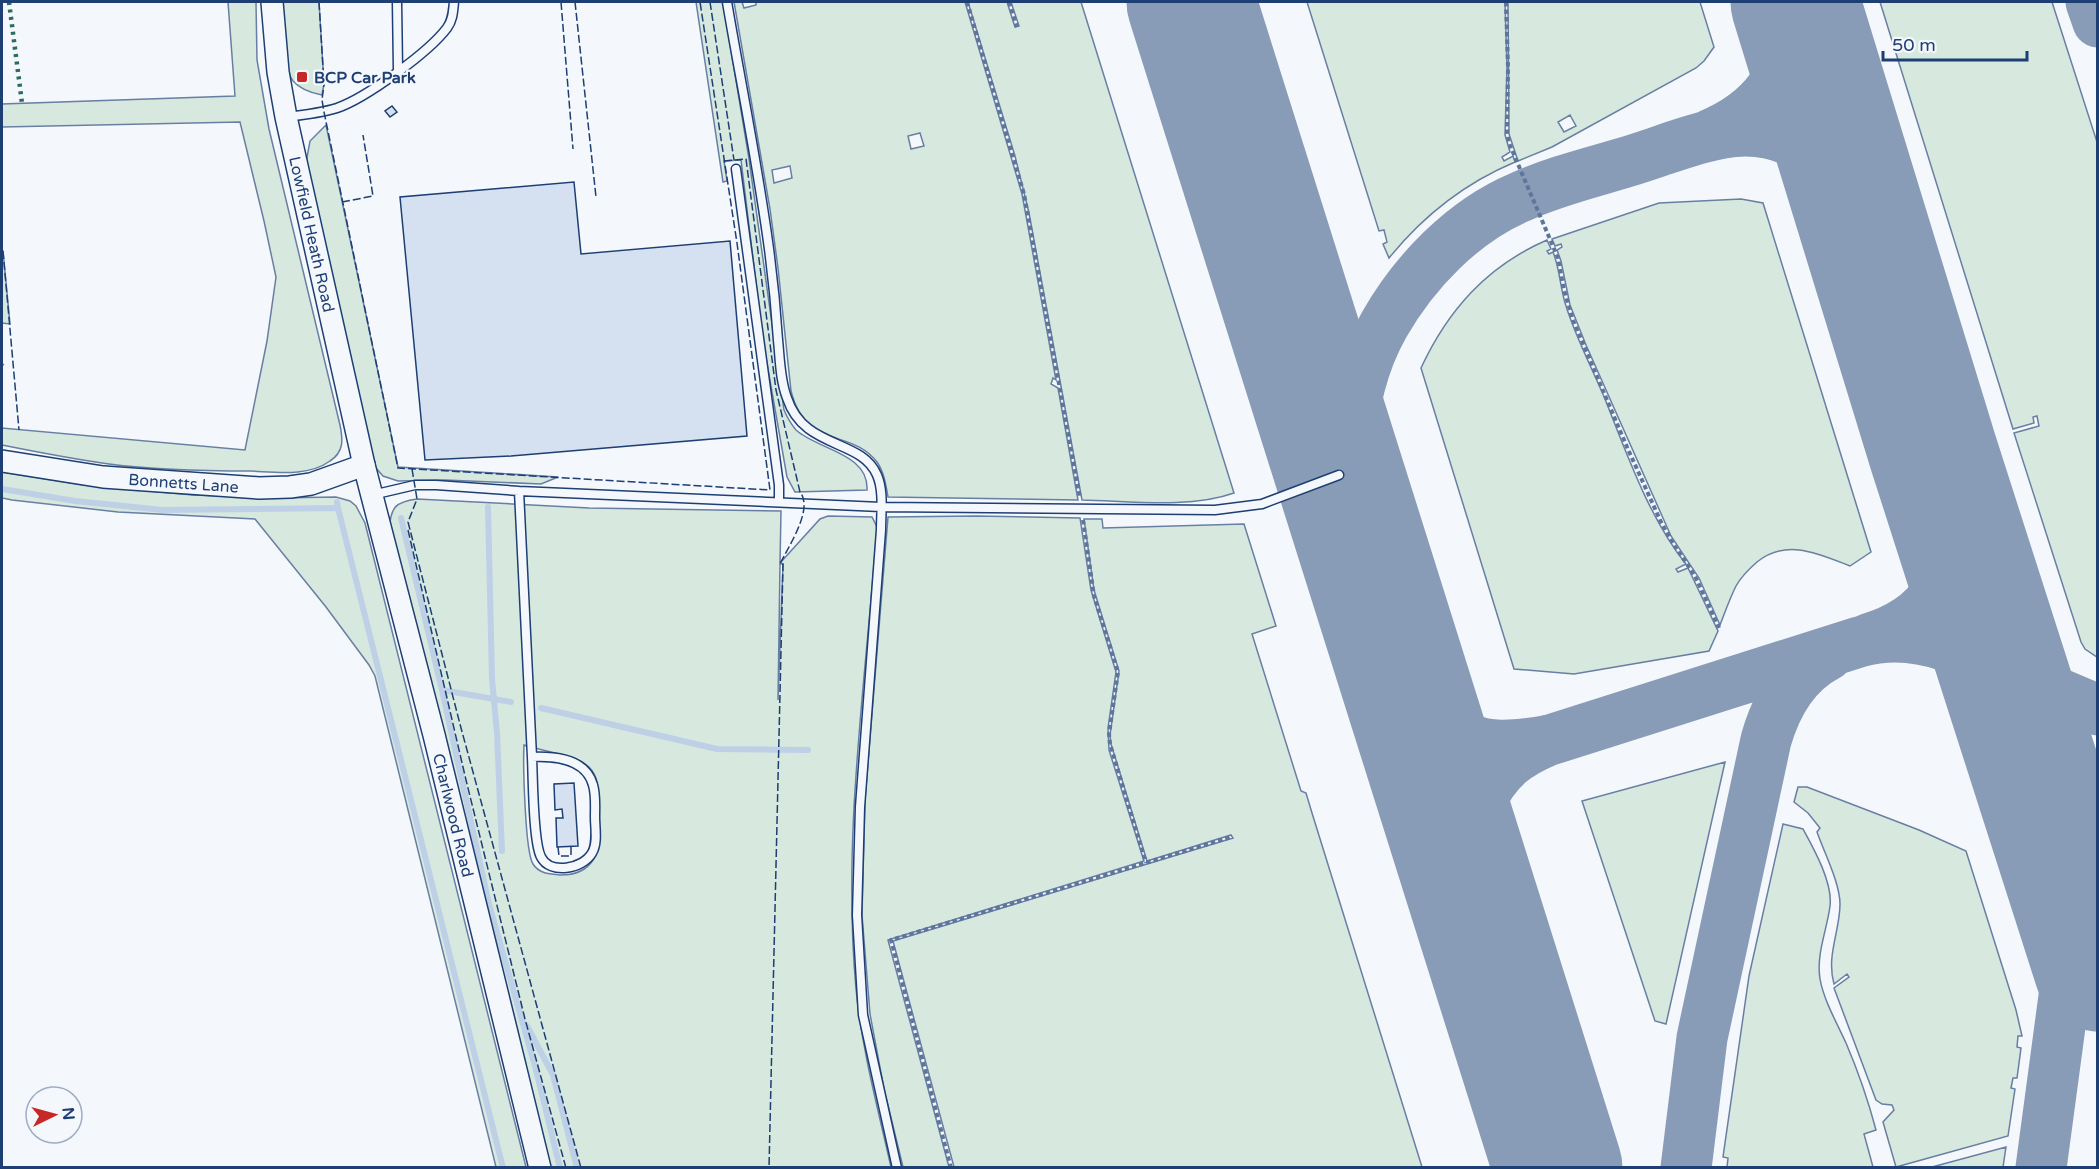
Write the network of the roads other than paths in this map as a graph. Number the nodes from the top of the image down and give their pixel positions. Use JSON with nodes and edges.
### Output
{"nodes":[{"id":1,"x":272,"y":2,"type":"edge"},
{"id":2,"x":398,"y":2,"type":"edge"},
{"id":3,"x":453,"y":2,"type":"edge"},
{"id":4,"x":727,"y":2,"type":"edge"},
{"id":5,"x":398,"y":70,"type":"junction"},
{"id":6,"x":286,"y":117,"type":"junction"},
{"id":7,"x":736,"y":170,"type":"dead end"},
{"id":8,"x":2,"y":461,"type":"edge"},
{"id":9,"x":364,"y":465,"type":"junction"},
{"id":10,"x":1339,"y":476,"type":"dead end"},
{"id":11,"x":519,"y":491,"type":"junction"},
{"id":12,"x":372,"y":495,"type":"junction"},
{"id":13,"x":779,"y":502,"type":"junction"},
{"id":14,"x":881,"y":507,"type":"junction"},
{"id":15,"x":532,"y":757,"type":"junction"},
{"id":16,"x":540,"y":1167,"type":"edge"},
{"id":17,"x":897,"y":1167,"type":"edge"}],
"edges":[{"from":1,"to":6,"type":"street","name":"Lowfield Heath Road"},
{"from":2,"to":5,"type":"lane"},
{"from":3,"to":5,"type":"lane"},
{"from":4,"to":14,"type":"lane"},
{"from":5,"to":6,"type":"lane"},
{"from":6,"to":9,"type":"street","name":"Lowfield Heath Road"},
{"from":7,"to":13,"type":"lane"},
{"from":8,"to":9,"type":"street","name":"Bonnetts Lane"},
{"from":9,"to":12,"type":"street","name":"Charlwood Road"},
{"from":10,"to":14,"type":"lane"},
{"from":11,"to":12,"type":"lane"},
{"from":11,"to":13,"type":"lane"},
{"from":11,"to":15,"type":"lane"},
{"from":12,"to":16,"type":"street","name":"Charlwood Road"},
{"from":13,"to":14,"type":"lane"},
{"from":14,"to":17,"type":"lane"},
{"from":15,"to":15,"type":"lane"}]}
